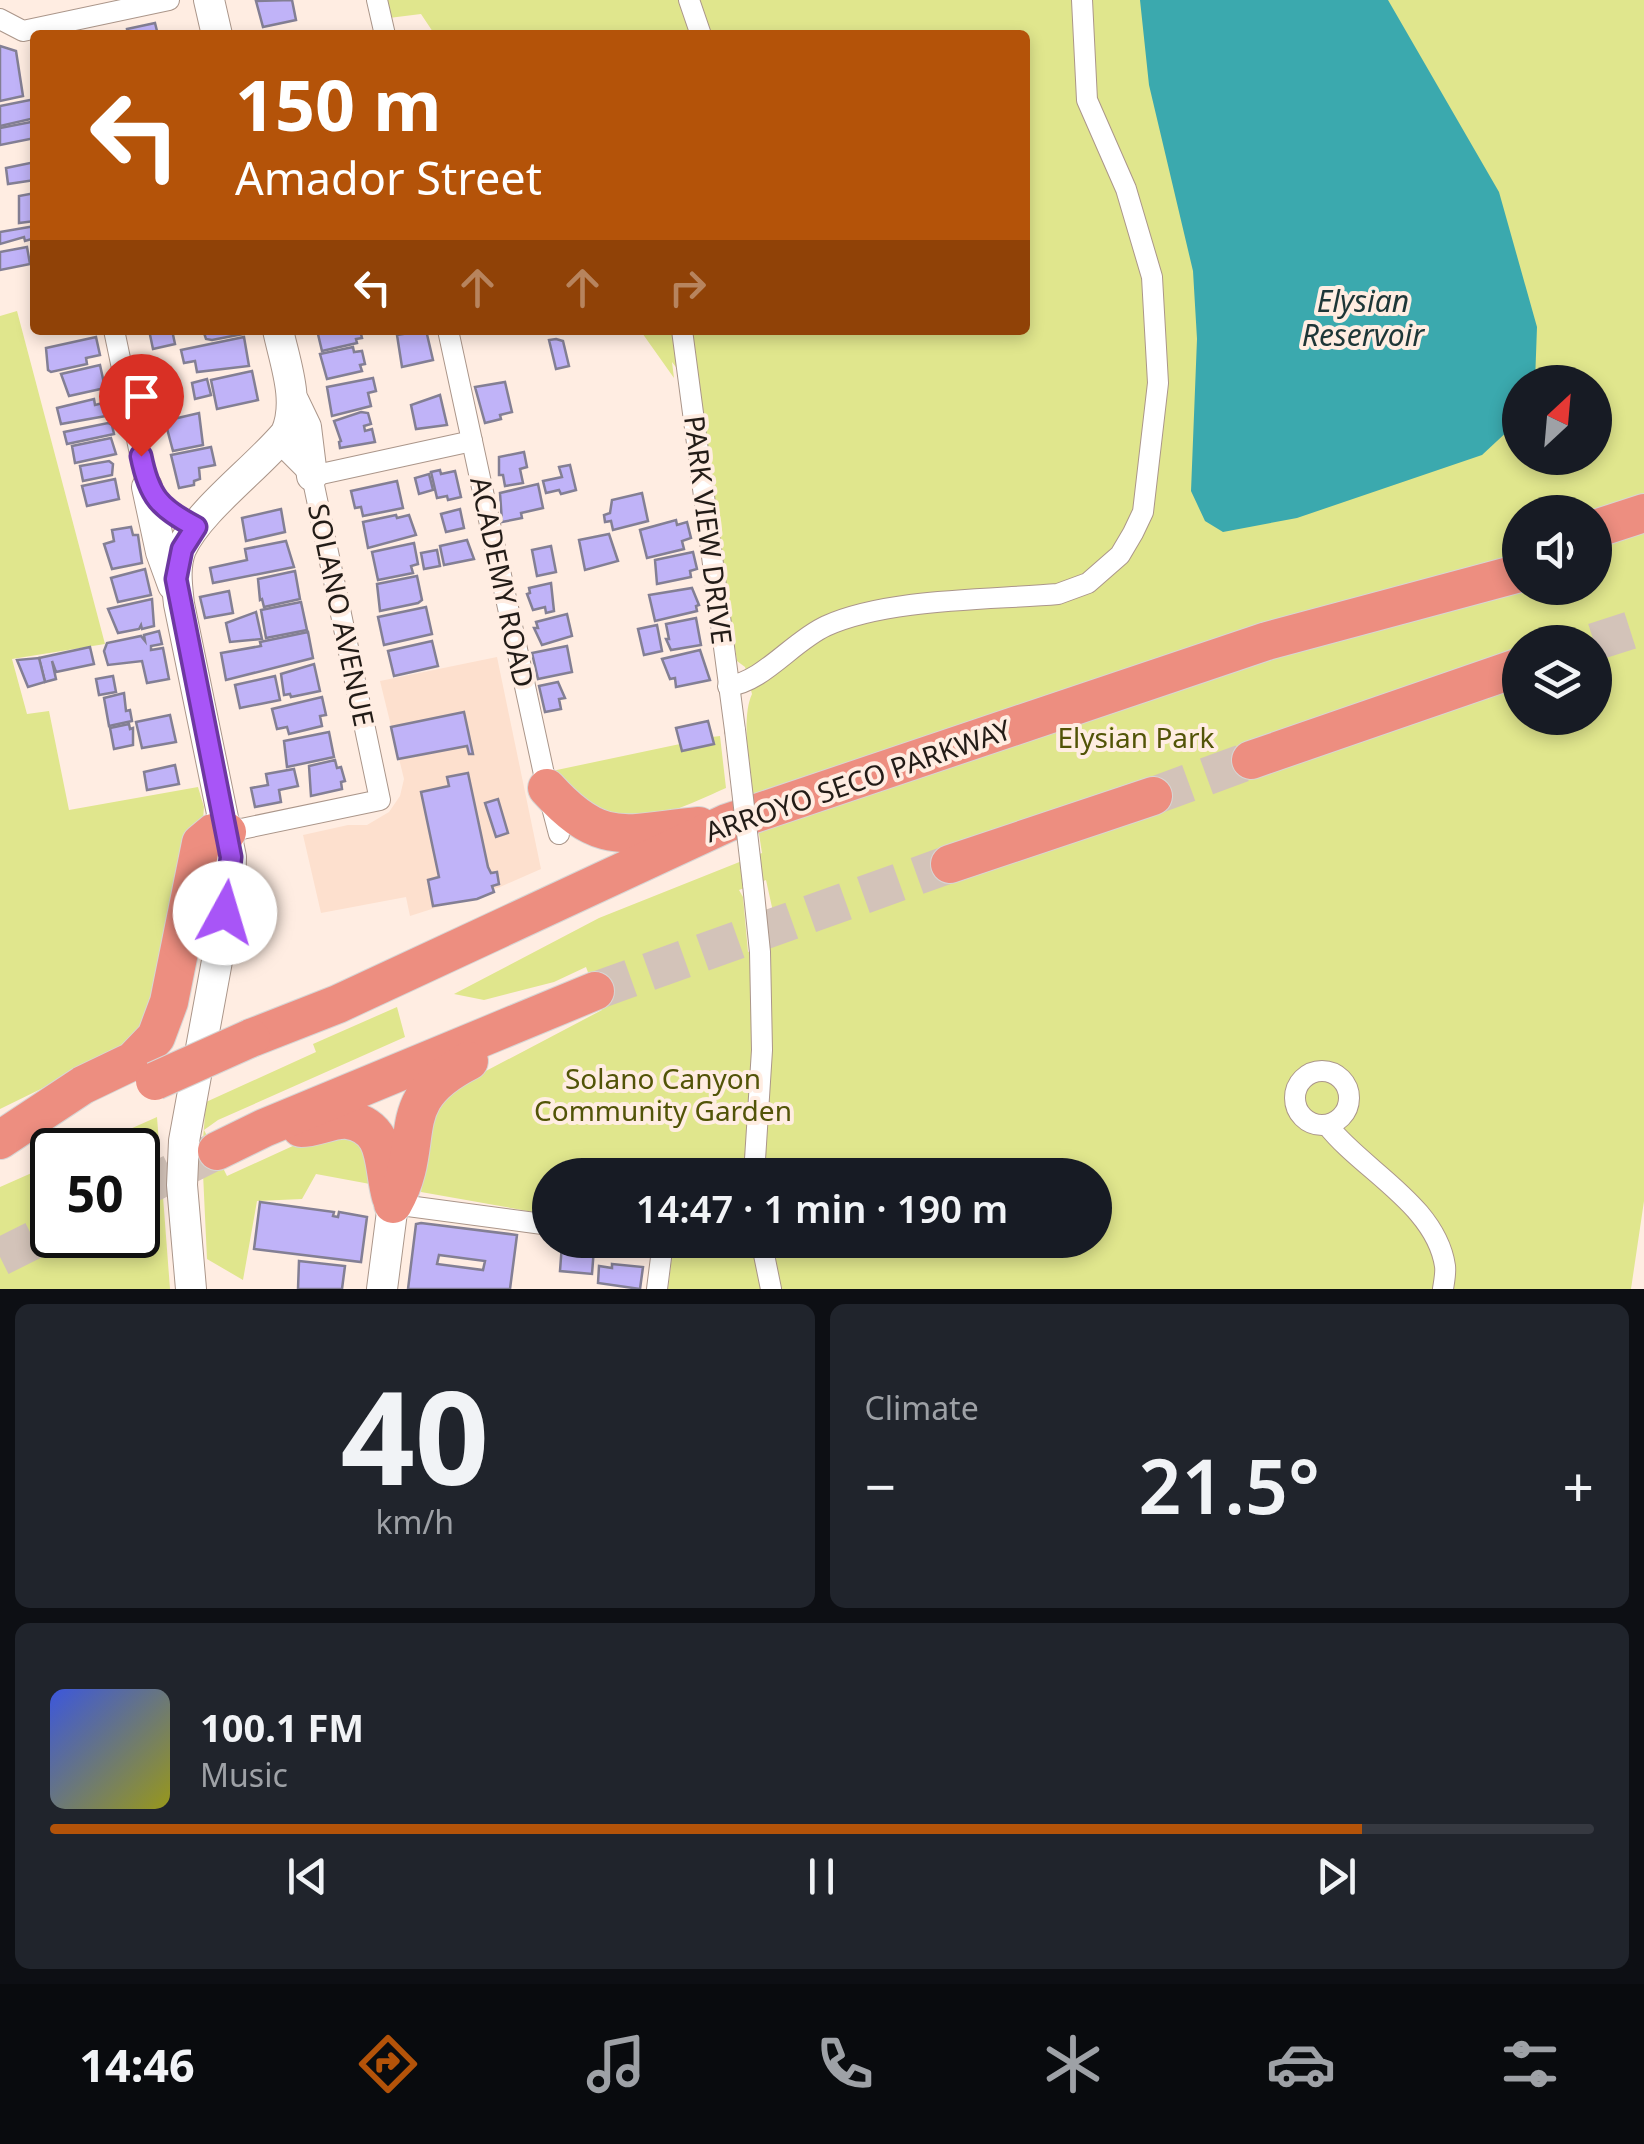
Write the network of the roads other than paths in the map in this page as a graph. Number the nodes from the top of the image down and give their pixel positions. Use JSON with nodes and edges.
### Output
{"nodes":[{"id":1,"x":169,"y":0,"type":"edge"},
{"id":2,"x":210,"y":0,"type":"edge"},
{"id":3,"x":377,"y":0,"type":"edge"},
{"id":4,"x":689,"y":0,"type":"edge"},
{"id":5,"x":1082,"y":0,"type":"edge"},
{"id":6,"x":0,"y":19,"type":"edge"},
{"id":7,"x":50,"y":30,"type":"edge"},
{"id":8,"x":216,"y":30,"type":"edge"},
{"id":9,"x":384,"y":30,"type":"edge"},
{"id":10,"x":699,"y":30,"type":"edge"},
{"id":11,"x":115,"y":335,"type":"edge"},
{"id":12,"x":279,"y":335,"type":"edge"},
{"id":13,"x":449,"y":335,"type":"edge"},
{"id":14,"x":683,"y":335,"type":"edge"},
{"id":15,"x":288,"y":420,"type":"junction"},
{"id":16,"x":472,"y":440,"type":"junction"},
{"id":17,"x":312,"y":476,"type":"junction"},
{"id":18,"x":147,"y":487,"type":"junction"},
{"id":19,"x":1644,"y":513,"type":"edge"},
{"id":20,"x":1612,"y":523,"type":"edge"},
{"id":21,"x":196,"y":527,"type":"junction"},
{"id":22,"x":1644,"y":540,"type":"edge"},
{"id":23,"x":1612,"y":548,"type":"edge"},
{"id":24,"x":1502,"y":560,"type":"edge"},
{"id":25,"x":1502,"y":578,"type":"edge"},
{"id":26,"x":179,"y":604,"type":"junction"},
{"id":27,"x":1267,"y":641,"type":"junction"},
{"id":28,"x":1502,"y":673,"type":"edge"},
{"id":29,"x":728,"y":686,"type":"junction"},
{"id":30,"x":1251,"y":760,"type":"tunnel mouth"},
{"id":31,"x":546,"y":788,"type":"junction"},
{"id":32,"x":1153,"y":796,"type":"tunnel mouth"},
{"id":33,"x":726,"y":823,"type":"junction"},
{"id":34,"x":227,"y":832,"type":"junction"},
{"id":35,"x":560,"y":834,"type":"dead end"},
{"id":36,"x":950,"y":864,"type":"tunnel mouth"},
{"id":37,"x":595,"y":991,"type":"tunnel mouth"},
{"id":38,"x":503,"y":1029,"type":"junction"},
{"id":39,"x":1328,"y":1124,"type":"dead end"},
{"id":40,"x":264,"y":1128,"type":"junction"},
{"id":41,"x":0,"y":1140,"type":"edge"},
{"id":42,"x":0,"y":1149,"type":"edge"},
{"id":43,"x":216,"y":1151,"type":"tunnel mouth"},
{"id":44,"x":755,"y":1158,"type":"edge"},
{"id":45,"x":392,"y":1204,"type":"junction"},
{"id":46,"x":532,"y":1223,"type":"edge"},
{"id":47,"x":661,"y":1258,"type":"edge"},
{"id":48,"x":765,"y":1258,"type":"edge"},
{"id":49,"x":190,"y":1289,"type":"edge"},
{"id":50,"x":382,"y":1289,"type":"edge"},
{"id":51,"x":657,"y":1289,"type":"edge"},
{"id":52,"x":771,"y":1289,"type":"edge"},
{"id":53,"x":1443,"y":1289,"type":"edge"}],
"edges":[{"from":1,"to":7,"type":"street"},
{"from":2,"to":8,"type":"main road"},
{"from":3,"to":9,"type":"street"},
{"from":4,"to":10,"type":"street"},
{"from":5,"to":29,"type":"street"},
{"from":6,"to":7,"type":"street"},
{"from":11,"to":18,"type":"street"},
{"from":12,"to":15,"type":"main road"},
{"from":13,"to":16,"type":"street","name":"ACADEMY ROAD"},
{"from":14,"to":29,"type":"street","name":"PARK VIEW DRIVE"},
{"from":15,"to":17,"type":"street","name":"SOLANO AVENUE"},
{"from":15,"to":17,"type":"main road"},
{"from":15,"to":21,"type":"main road"},
{"from":16,"to":17,"type":"street"},
{"from":16,"to":31,"type":"street","name":"ACADEMY ROAD"},
{"from":17,"to":34,"type":"street","name":"SOLANO AVENUE"},
{"from":18,"to":21,"type":"street"},
{"from":18,"to":26,"type":"main road"},
{"from":19,"to":20,"type":"highway"},
{"from":21,"to":26,"type":"main road"},
{"from":22,"to":23,"type":"highway"},
{"from":24,"to":27,"type":"highway"},
{"from":25,"to":27,"type":"highway","name":"ARROYO SECO PARKWAY"},
{"from":26,"to":34,"type":"main road"},
{"from":27,"to":33,"type":"highway","name":"ARROYO SECO PARKWAY"},
{"from":28,"to":30,"type":"highway"},
{"from":29,"to":44,"type":"street","name":"PARK VIEW DRIVE","bridge":true},
{"from":31,"to":33,"type":"highway"},
{"from":31,"to":35,"type":"street","name":"ACADEMY ROAD"},
{"from":32,"to":36,"type":"highway"},
{"from":33,"to":42,"type":"highway","name":"ARROYO SECO PARKWAY","bridge":true},
{"from":34,"to":41,"type":"highway"},
{"from":34,"to":49,"type":"main road"},
{"from":37,"to":38,"type":"highway"},
{"from":38,"to":40,"type":"highway"},
{"from":38,"to":45,"type":"highway"},
{"from":39,"to":53,"type":"street"},
{"from":40,"to":43,"type":"highway"},
{"from":40,"to":45,"type":"highway"},
{"from":45,"to":46,"type":"street"},
{"from":45,"to":50,"type":"main road"},
{"from":47,"to":51,"type":"street"},
{"from":48,"to":52,"type":"street"}]}
